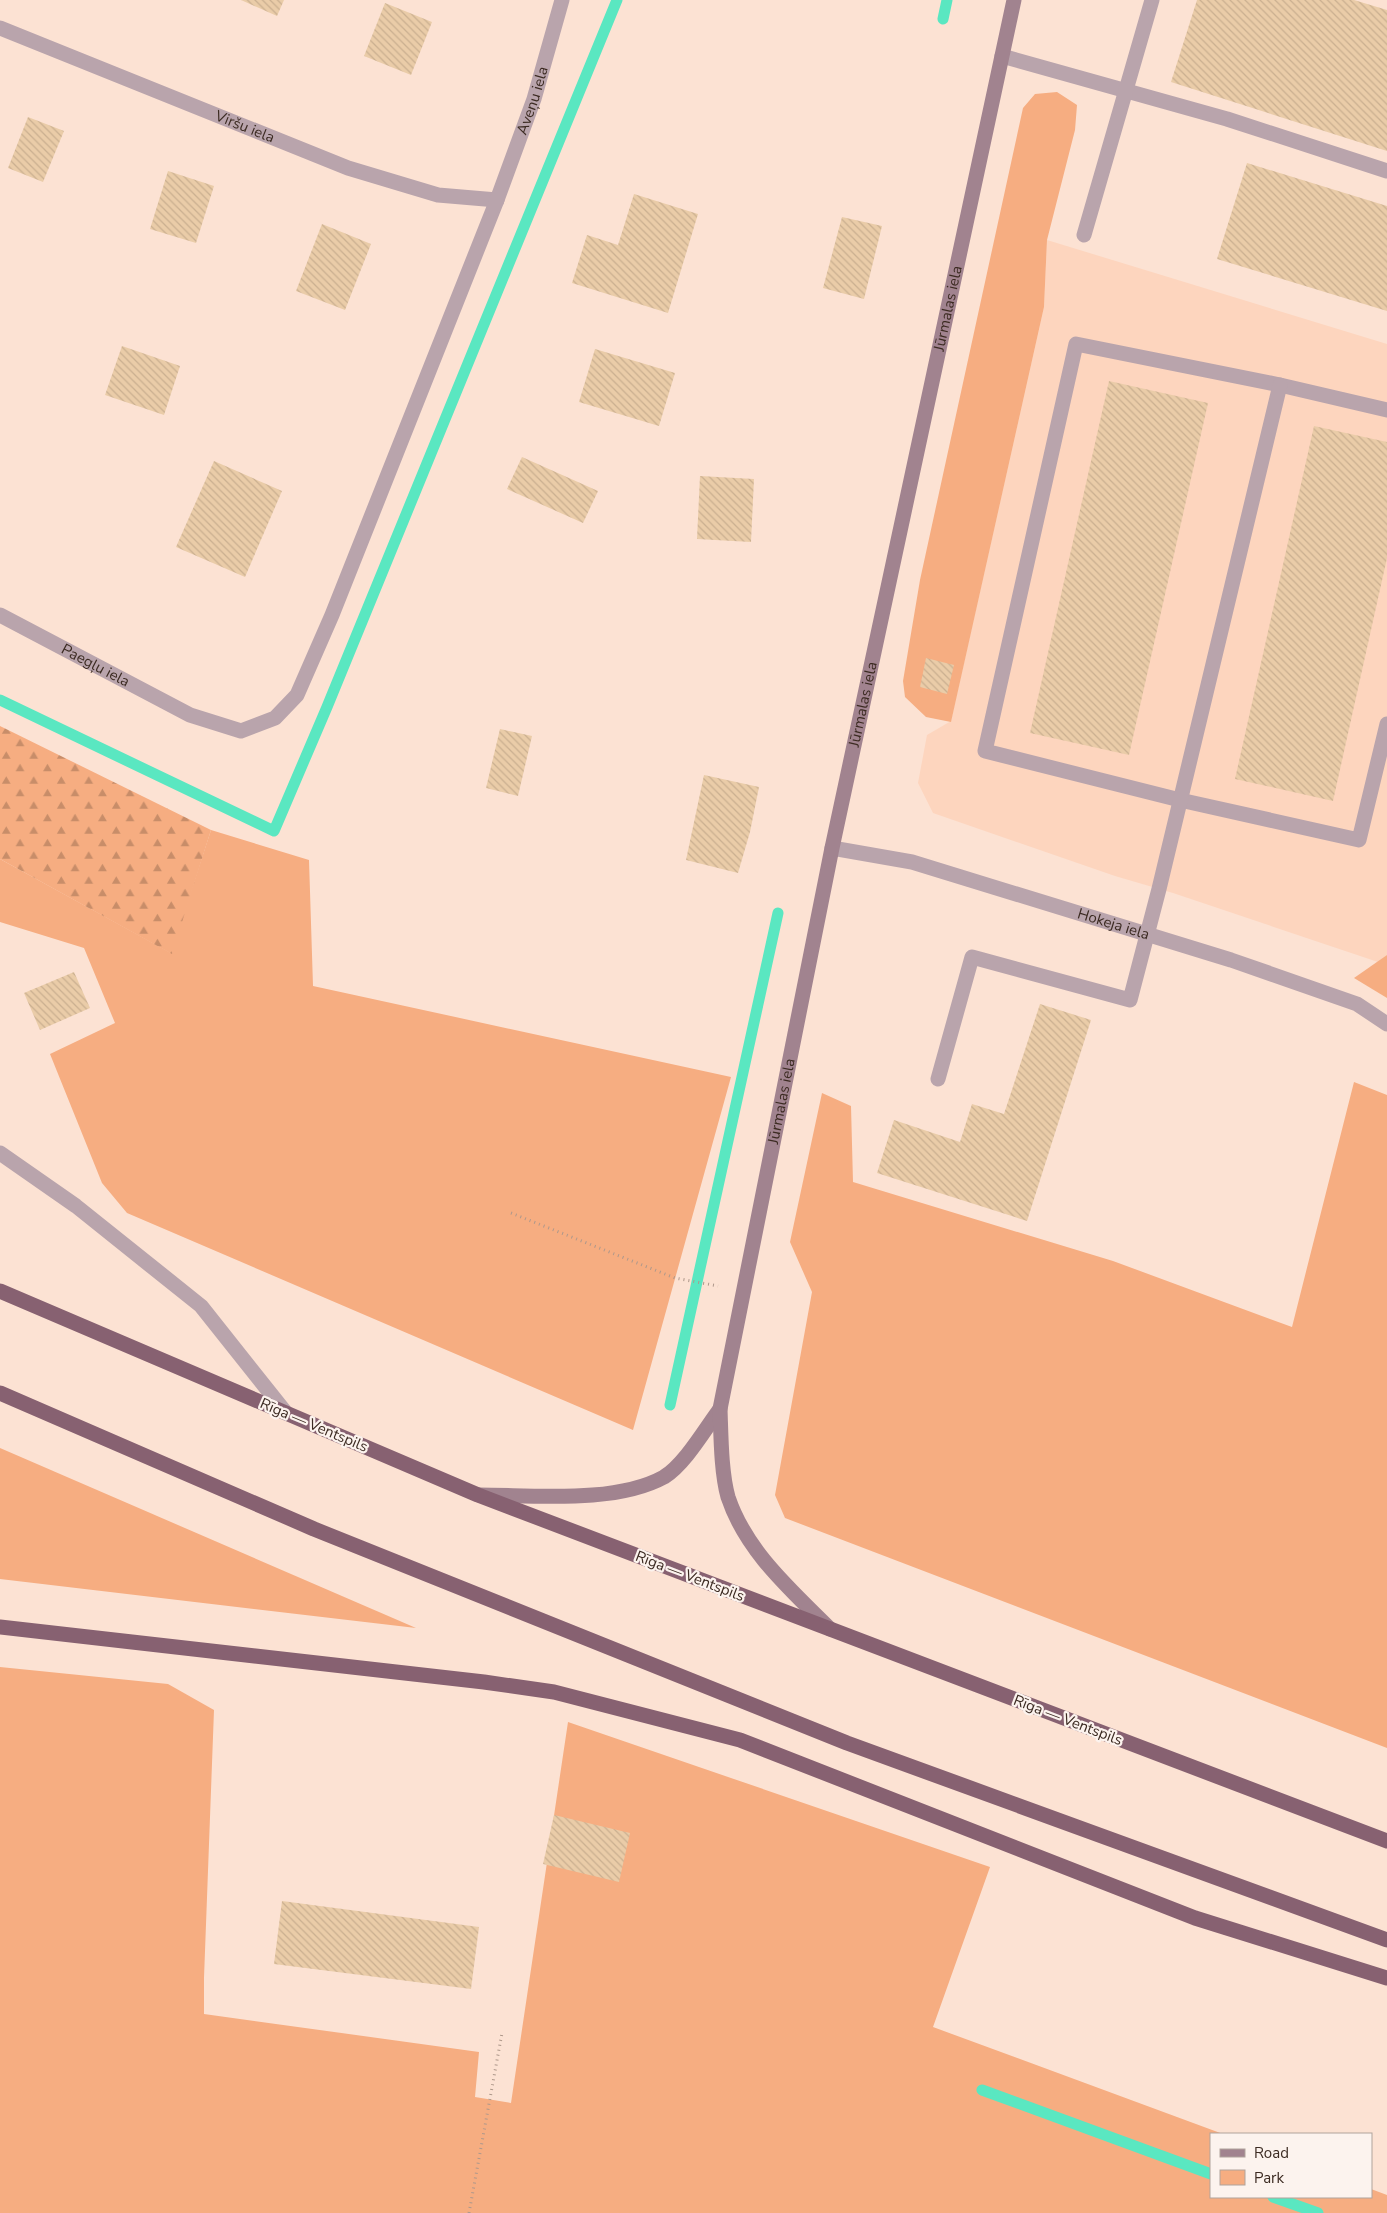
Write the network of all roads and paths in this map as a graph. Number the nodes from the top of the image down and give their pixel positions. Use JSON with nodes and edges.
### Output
{"nodes":[{"id":1,"x":562,"y":0,"type":"edge"},
{"id":2,"x":1014,"y":0,"type":"edge"},
{"id":3,"x":1152,"y":0,"type":"edge"},
{"id":4,"x":0,"y":28,"type":"edge"},
{"id":5,"x":1002,"y":56,"type":"junction"},
{"id":6,"x":1126,"y":90,"type":"junction"},
{"id":7,"x":1387,"y":171,"type":"edge"},
{"id":8,"x":497,"y":200,"type":"junction"},
{"id":9,"x":1084,"y":235,"type":"dead end"},
{"id":10,"x":1280,"y":385,"type":"junction"},
{"id":11,"x":1387,"y":410,"type":"edge"},
{"id":12,"x":0,"y":615,"type":"edge"},
{"id":13,"x":190,"y":715,"type":"joint"},
{"id":14,"x":1387,"y":724,"type":"edge"},
{"id":15,"x":1180,"y":800,"type":"junction"},
{"id":16,"x":832,"y":848,"type":"junction"},
{"id":17,"x":1148,"y":933,"type":"junction"},
{"id":18,"x":1387,"y":1024,"type":"edge"},
{"id":19,"x":938,"y":1079,"type":"dead end"},
{"id":20,"x":0,"y":1153,"type":"edge"},
{"id":21,"x":511,"y":1213,"type":"dead end"},
{"id":22,"x":0,"y":1291,"type":"edge"},
{"id":23,"x":743,"y":1291,"type":"junction"},
{"id":24,"x":0,"y":1393,"type":"edge"},
{"id":25,"x":720,"y":1409,"type":"junction"},
{"id":26,"x":286,"y":1413,"type":"junction"},
{"id":27,"x":478,"y":1495,"type":"junction"},
{"id":28,"x":0,"y":1626,"type":"edge"},
{"id":29,"x":830,"y":1629,"type":"junction"},
{"id":30,"x":1387,"y":1841,"type":"edge"},
{"id":31,"x":1387,"y":1940,"type":"edge"},
{"id":32,"x":1387,"y":1978,"type":"edge"},
{"id":33,"x":502,"y":2033,"type":"dead end"},
{"id":34,"x":469,"y":2213,"type":"edge"}],
"edges":[{"from":1,"to":8,"type":"street","name":"Aveņu iela"},
{"from":2,"to":5,"type":"main road","name":"Jūrmalas iela"},
{"from":3,"to":6,"type":"street"},
{"from":4,"to":8,"type":"street","name":"Viršu iela"},
{"from":5,"to":6,"type":"street"},
{"from":5,"to":16,"type":"main road","name":"Jūrmalas iela"},
{"from":6,"to":7,"type":"street"},
{"from":6,"to":9,"type":"street"},
{"from":8,"to":13,"type":"street","name":"Aveņu iela"},
{"from":10,"to":11,"type":"street"},
{"from":10,"to":15,"type":"street"},
{"from":10,"to":15,"type":"street"},
{"from":12,"to":13,"type":"street","name":"Paegļu iela"},
{"from":14,"to":15,"type":"street"},
{"from":15,"to":17,"type":"street"},
{"from":16,"to":17,"type":"street","name":"Hokeja iela"},
{"from":16,"to":23,"type":"main road","name":"Jūrmalas iela"},
{"from":17,"to":18,"type":"street","name":"Hokeja iela"},
{"from":17,"to":19,"type":"street"},
{"from":20,"to":26,"type":"street"},
{"from":21,"to":23,"type":"path"},
{"from":22,"to":26,"type":"highway","name":"Rīga — Ventspils"},
{"from":23,"to":25,"type":"main road","name":"Jūrmalas iela"},
{"from":24,"to":31,"type":"highway"},
{"from":25,"to":27,"type":"main road"},
{"from":25,"to":29,"type":"main road"},
{"from":26,"to":27,"type":"highway","name":"Rīga — Ventspils"},
{"from":27,"to":29,"type":"highway","name":"Rīga — Ventspils"},
{"from":28,"to":32,"type":"highway"},
{"from":29,"to":30,"type":"highway","name":"Rīga — Ventspils"},
{"from":33,"to":34,"type":"path"}]}
